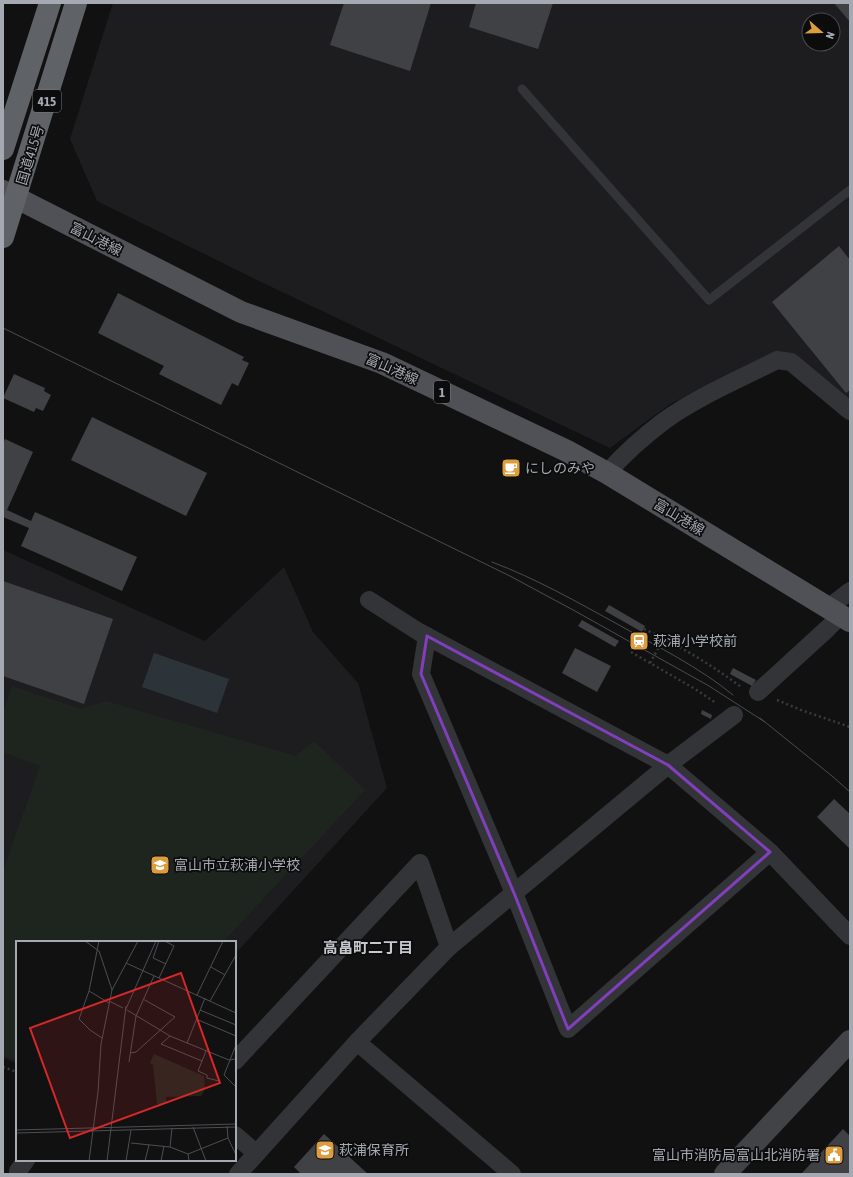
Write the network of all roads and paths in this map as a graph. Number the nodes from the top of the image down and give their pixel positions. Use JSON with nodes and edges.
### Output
{"nodes":[{"id":1,"x":50,"y":3,"type":"edge"},
{"id":2,"x":76,"y":3,"type":"edge"},
{"id":3,"x":522,"y":89,"type":"dead end"},
{"id":4,"x":3,"y":149,"type":"edge"},
{"id":5,"x":850,"y":190,"type":"edge"},
{"id":6,"x":10,"y":195,"type":"edge"},
{"id":7,"x":3,"y":238,"type":"edge"},
{"id":8,"x":850,"y":411,"type":"edge"},
{"id":9,"x":607,"y":473,"type":"junction"},
{"id":10,"x":850,"y":591,"type":"edge"},
{"id":11,"x":369,"y":600,"type":"dead end"},
{"id":12,"x":840,"y":615,"type":"edge"},
{"id":13,"x":644,"y":629,"type":"dead end"},
{"id":14,"x":426,"y":636,"type":"junction"},
{"id":15,"x":664,"y":638,"type":"junction"},
{"id":16,"x":631,"y":652,"type":"dead end"},
{"id":17,"x":650,"y":663,"type":"junction"},
{"id":18,"x":758,"y":692,"type":"junction"},
{"id":19,"x":732,"y":716,"type":"joint"},
{"id":20,"x":850,"y":727,"type":"edge"},
{"id":21,"x":668,"y":764,"type":"junction"},
{"id":22,"x":770,"y":852,"type":"junction"},
{"id":23,"x":514,"y":893,"type":"junction"},
{"id":24,"x":850,"y":936,"type":"edge"},
{"id":25,"x":450,"y":946,"type":"junction"},
{"id":26,"x":850,"y":1041,"type":"edge"},
{"id":27,"x":357,"y":1042,"type":"junction"},
{"id":28,"x":236,"y":1060,"type":"edge"},
{"id":29,"x":3,"y":1067,"type":"edge"},
{"id":30,"x":16,"y":1072,"type":"edge"},
{"id":31,"x":236,"y":1136,"type":"edge"},
{"id":32,"x":256,"y":1154,"type":"junction"},
{"id":33,"x":504,"y":1172,"type":"edge"},
{"id":34,"x":238,"y":1174,"type":"edge"},
{"id":35,"x":725,"y":1174,"type":"edge"}],
"edges":[{"from":1,"to":4,"type":"highway","name":"国道415号","number":"415"},
{"from":2,"to":6,"type":"highway","name":"国道415号","number":"415"},
{"from":3,"to":5,"type":"lane"},
{"from":6,"to":7,"type":"highway","name":"国道415号","number":"415"},
{"from":6,"to":9,"type":"main road","name":"富山港線","number":"1"},
{"from":8,"to":9,"type":"street"},
{"from":9,"to":12,"type":"main road","name":"富山港線","number":"1"},
{"from":10,"to":12,"type":"street"},
{"from":11,"to":14,"type":"street"},
{"from":12,"to":18,"type":"street"},
{"from":13,"to":15,"type":"path"},
{"from":14,"to":21,"type":"street"},
{"from":14,"to":23,"type":"street"},
{"from":15,"to":17,"type":"path"},
{"from":15,"to":18,"type":"path"},
{"from":16,"to":17,"type":"path"},
{"from":17,"to":19,"type":"path"},
{"from":18,"to":20,"type":"path"},
{"from":19,"to":21,"type":"street"},
{"from":21,"to":22,"type":"street"},
{"from":21,"to":23,"type":"street"},
{"from":22,"to":23,"type":"street"},
{"from":22,"to":24,"type":"street"},
{"from":23,"to":25,"type":"street"},
{"from":25,"to":27,"type":"street"},
{"from":25,"to":28,"type":"street"},
{"from":26,"to":35,"type":"street"},
{"from":27,"to":32,"type":"street"},
{"from":27,"to":33,"type":"street"},
{"from":29,"to":30,"type":"path"},
{"from":31,"to":32,"type":"street"},
{"from":32,"to":34,"type":"street"}]}
